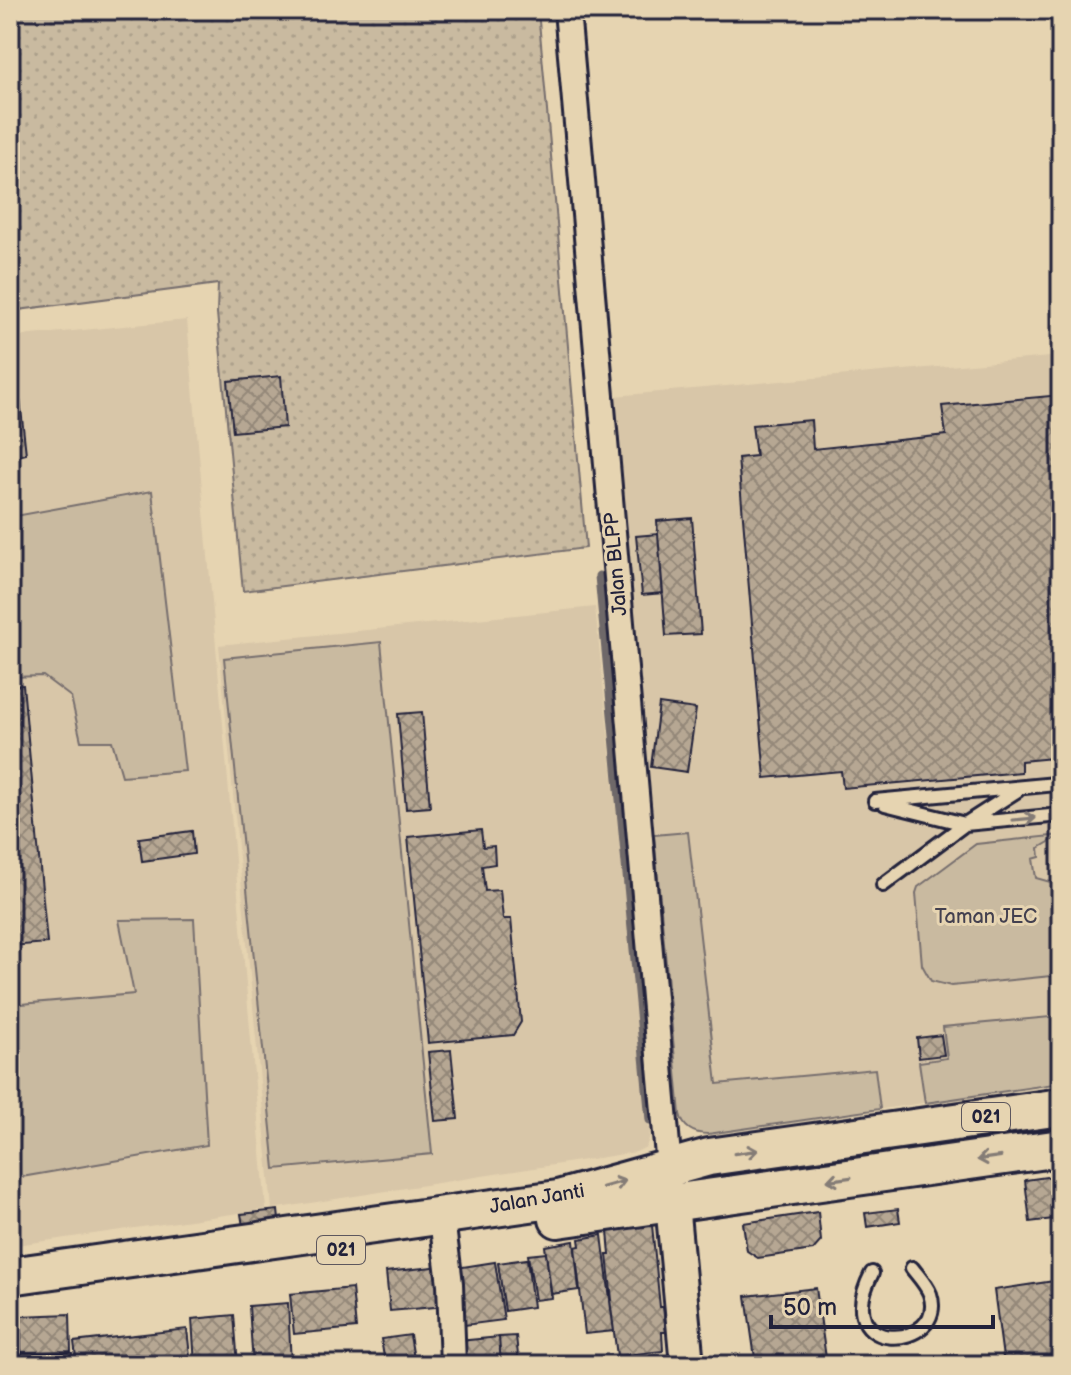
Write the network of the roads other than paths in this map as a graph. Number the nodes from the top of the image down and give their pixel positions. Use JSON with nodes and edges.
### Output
{"nodes":[{"id":1,"x":567,"y":10,"type":"edge"},
{"id":2,"x":1056,"y":784,"type":"dead end"},
{"id":3,"x":1021,"y":788,"type":"junction"},
{"id":4,"x":1061,"y":815,"type":"edge"},
{"id":5,"x":965,"y":824,"type":"junction"},
{"id":6,"x":883,"y":885,"type":"dead end"},
{"id":7,"x":1061,"y":1107,"type":"edge"},
{"id":8,"x":911,"y":1128,"type":"junction"},
{"id":9,"x":1061,"y":1148,"type":"edge"},
{"id":10,"x":917,"y":1168,"type":"junction"},
{"id":11,"x":671,"y":1186,"type":"junction"},
{"id":12,"x":444,"y":1235,"type":"junction"},
{"id":13,"x":912,"y":1268,"type":"dead end"},
{"id":14,"x":872,"y":1273,"type":"dead end"},
{"id":15,"x":10,"y":1276,"type":"edge"},
{"id":16,"x":10,"y":1297,"type":"edge"},
{"id":17,"x":453,"y":1365,"type":"edge"},
{"id":18,"x":687,"y":1365,"type":"edge"}],
"edges":[{"from":1,"to":11,"type":"street","name":"Jalan BLPP"},
{"from":2,"to":3,"type":"lane"},
{"from":3,"to":5,"type":"lane"},
{"from":3,"to":5,"type":"lane"},
{"from":5,"to":4,"type":"lane","one_way":true},
{"from":5,"to":6,"type":"lane"},
{"from":7,"to":8,"type":"main road","name":"Jalan Janti","number":"021"},
{"from":8,"to":10,"type":"main road"},
{"from":11,"to":8,"type":"main road","name":"Jalan Janti","number":"021","one_way":true},
{"from":9,"to":10,"type":"main road","name":"Jalan Janti","number":"021","one_way":true},
{"from":10,"to":11,"type":"main road","name":"Jalan Janti","number":"021","one_way":true},
{"from":11,"to":12,"type":"main road","name":"Jalan Janti","number":"021"},
{"from":15,"to":11,"type":"main road","name":"Jalan Janti","number":"021","one_way":true},
{"from":11,"to":18,"type":"street"},
{"from":12,"to":16,"type":"main road","name":"Jalan Janti","number":"021"},
{"from":12,"to":17,"type":"street"},
{"from":13,"to":14,"type":"lane"}]}
